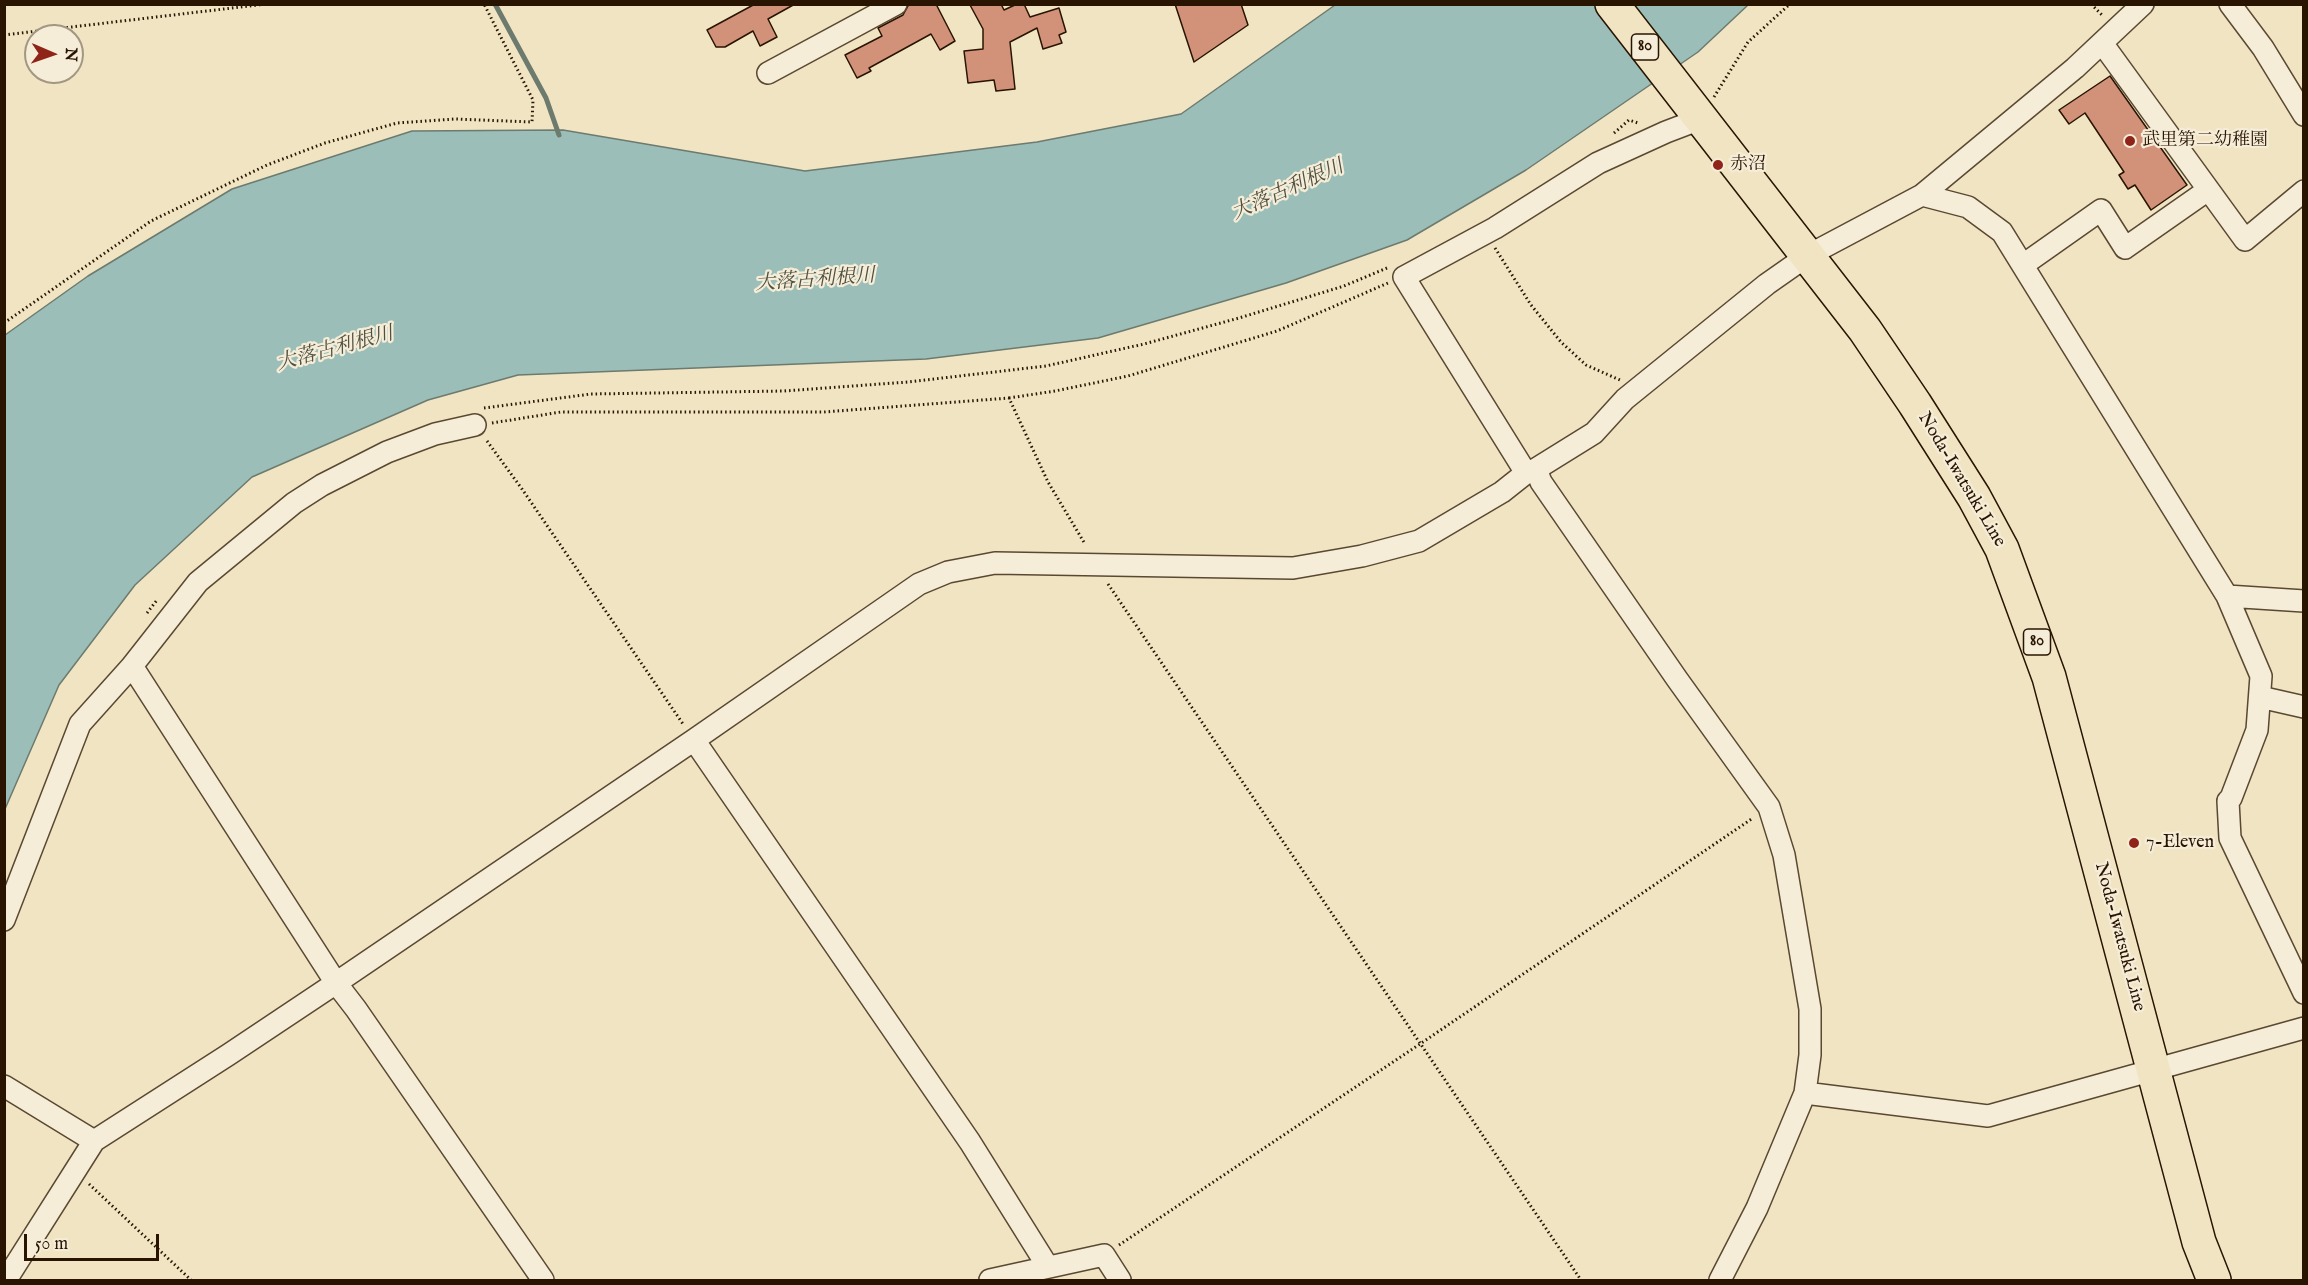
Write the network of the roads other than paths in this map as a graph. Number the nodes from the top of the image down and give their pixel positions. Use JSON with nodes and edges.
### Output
{"nodes":[{"id":1,"x":896,"y":4,"type":"edge"},
{"id":2,"x":1612,"y":4,"type":"edge"},
{"id":3,"x":2143,"y":4,"type":"edge"},
{"id":4,"x":2230,"y":4,"type":"edge"},
{"id":5,"x":2102,"y":43,"type":"junction"},
{"id":6,"x":768,"y":73,"type":"dead end"},
{"id":7,"x":1698,"y":115,"type":"junction"},
{"id":8,"x":2304,"y":115,"type":"edge"},
{"id":9,"x":2208,"y":190,"type":"junction"},
{"id":10,"x":2304,"y":190,"type":"edge"},
{"id":11,"x":1922,"y":195,"type":"junction"},
{"id":12,"x":1807,"y":256,"type":"junction"},
{"id":13,"x":2023,"y":265,"type":"junction"},
{"id":14,"x":475,"y":425,"type":"road end"},
{"id":15,"x":1531,"y":471,"type":"junction"},
{"id":16,"x":2227,"y":596,"type":"junction"},
{"id":17,"x":2304,"y":601,"type":"edge"},
{"id":18,"x":132,"y":666,"type":"junction"},
{"id":19,"x":2259,"y":697,"type":"junction"},
{"id":20,"x":2304,"y":706,"type":"edge"},
{"id":21,"x":694,"y":740,"type":"junction"},
{"id":22,"x":4,"y":920,"type":"edge"},
{"id":23,"x":336,"y":983,"type":"junction"},
{"id":24,"x":2304,"y":993,"type":"edge"},
{"id":25,"x":2304,"y":1028,"type":"edge"},
{"id":26,"x":2154,"y":1071,"type":"junction"},
{"id":27,"x":4,"y":1086,"type":"edge"},
{"id":28,"x":1804,"y":1093,"type":"junction"},
{"id":29,"x":94,"y":1141,"type":"junction"},
{"id":30,"x":1048,"y":1267,"type":"junction"},
{"id":31,"x":6,"y":1281,"type":"edge"},
{"id":32,"x":543,"y":1281,"type":"edge"},
{"id":33,"x":990,"y":1281,"type":"edge"},
{"id":34,"x":1120,"y":1281,"type":"edge"},
{"id":35,"x":1720,"y":1281,"type":"edge"},
{"id":36,"x":2214,"y":1281,"type":"edge"}],
"edges":[{"from":1,"to":6,"type":"street"},
{"from":2,"to":7,"type":"main road","name":"Noda-Iwatsuki Line","number":"80"},
{"from":3,"to":5,"type":"street"},
{"from":4,"to":8,"type":"street"},
{"from":5,"to":9,"type":"street"},
{"from":5,"to":11,"type":"street"},
{"from":7,"to":12,"type":"main road","name":"Noda-Iwatsuki Line","number":"80"},
{"from":7,"to":15,"type":"street"},
{"from":9,"to":10,"type":"street"},
{"from":9,"to":13,"type":"street"},
{"from":11,"to":12,"type":"street"},
{"from":11,"to":13,"type":"street"},
{"from":12,"to":15,"type":"street"},
{"from":12,"to":26,"type":"main road","name":"Noda-Iwatsuki Line","number":"80"},
{"from":13,"to":16,"type":"street"},
{"from":14,"to":18,"type":"street"},
{"from":15,"to":21,"type":"street"},
{"from":15,"to":28,"type":"street"},
{"from":16,"to":17,"type":"street"},
{"from":16,"to":19,"type":"street"},
{"from":18,"to":22,"type":"street"},
{"from":18,"to":23,"type":"street"},
{"from":19,"to":20,"type":"street"},
{"from":19,"to":24,"type":"street"},
{"from":21,"to":23,"type":"street"},
{"from":21,"to":30,"type":"street"},
{"from":23,"to":29,"type":"street"},
{"from":23,"to":32,"type":"street"},
{"from":25,"to":26,"type":"street"},
{"from":26,"to":28,"type":"street"},
{"from":26,"to":36,"type":"main road","name":"Noda-Iwatsuki Line","number":"80"},
{"from":27,"to":29,"type":"street"},
{"from":28,"to":35,"type":"street"},
{"from":29,"to":31,"type":"street"},
{"from":30,"to":33,"type":"street"},
{"from":30,"to":34,"type":"street"}]}
